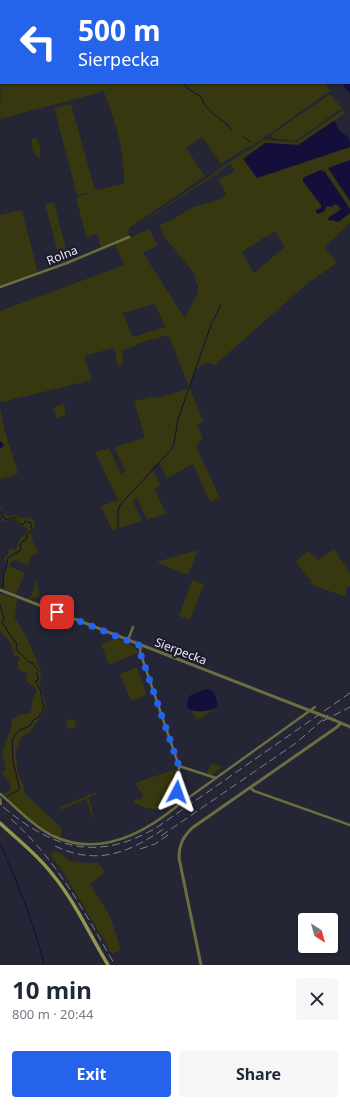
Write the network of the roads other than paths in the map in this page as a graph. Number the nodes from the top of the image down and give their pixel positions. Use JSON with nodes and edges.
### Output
{"nodes":[{"id":1,"x":130,"y":237,"type":"dead end"},
{"id":2,"x":0,"y":287,"type":"edge"},
{"id":3,"x":1,"y":591,"type":"edge"},
{"id":4,"x":133,"y":628,"type":"dead end"},
{"id":5,"x":128,"y":640,"type":"junction"},
{"id":6,"x":141,"y":646,"type":"junction"},
{"id":7,"x":315,"y":707,"type":"dead end"},
{"id":8,"x":310,"y":711,"type":"junction"},
{"id":9,"x":341,"y":723,"type":"junction"},
{"id":10,"x":350,"y":727,"type":"edge"},
{"id":11,"x":179,"y":766,"type":"junction"},
{"id":12,"x":216,"y":778,"type":"junction"},
{"id":13,"x":250,"y":788,"type":"junction"},
{"id":14,"x":0,"y":794,"type":"edge"},
{"id":15,"x":0,"y":799,"type":"edge"},
{"id":16,"x":0,"y":804,"type":"edge"},
{"id":17,"x":177,"y":806,"type":"junction"},
{"id":18,"x":0,"y":823,"type":"edge"},
{"id":19,"x":350,"y":825,"type":"edge"},
{"id":20,"x":108,"y":965,"type":"edge"},
{"id":21,"x":201,"y":965,"type":"edge"}],
"edges":[{"from":1,"to":2,"type":"street","name":"Rolna"},
{"from":3,"to":5,"type":"street","name":"Sierpecka"},
{"from":4,"to":5,"type":"street"},
{"from":5,"to":6,"type":"street","name":"Sierpecka"},
{"from":6,"to":8,"type":"street","name":"Sierpecka"},
{"from":6,"to":11,"type":"street"},
{"from":7,"to":8,"type":"street"},
{"from":8,"to":9,"type":"street","name":"Sierpecka","bridge":true},
{"from":8,"to":12,"type":"street"},
{"from":9,"to":10,"type":"street","name":"Sierpecka"},
{"from":9,"to":13,"type":"street"},
{"from":11,"to":12,"type":"street"},
{"from":11,"to":17,"type":"street"},
{"from":12,"to":17,"type":"street"},
{"from":13,"to":19,"type":"street"},
{"from":13,"to":21,"type":"street"},
{"from":14,"to":17,"type":"street"},
{"from":15,"to":16,"type":"street"},
{"from":18,"to":20,"type":"main road"}]}
